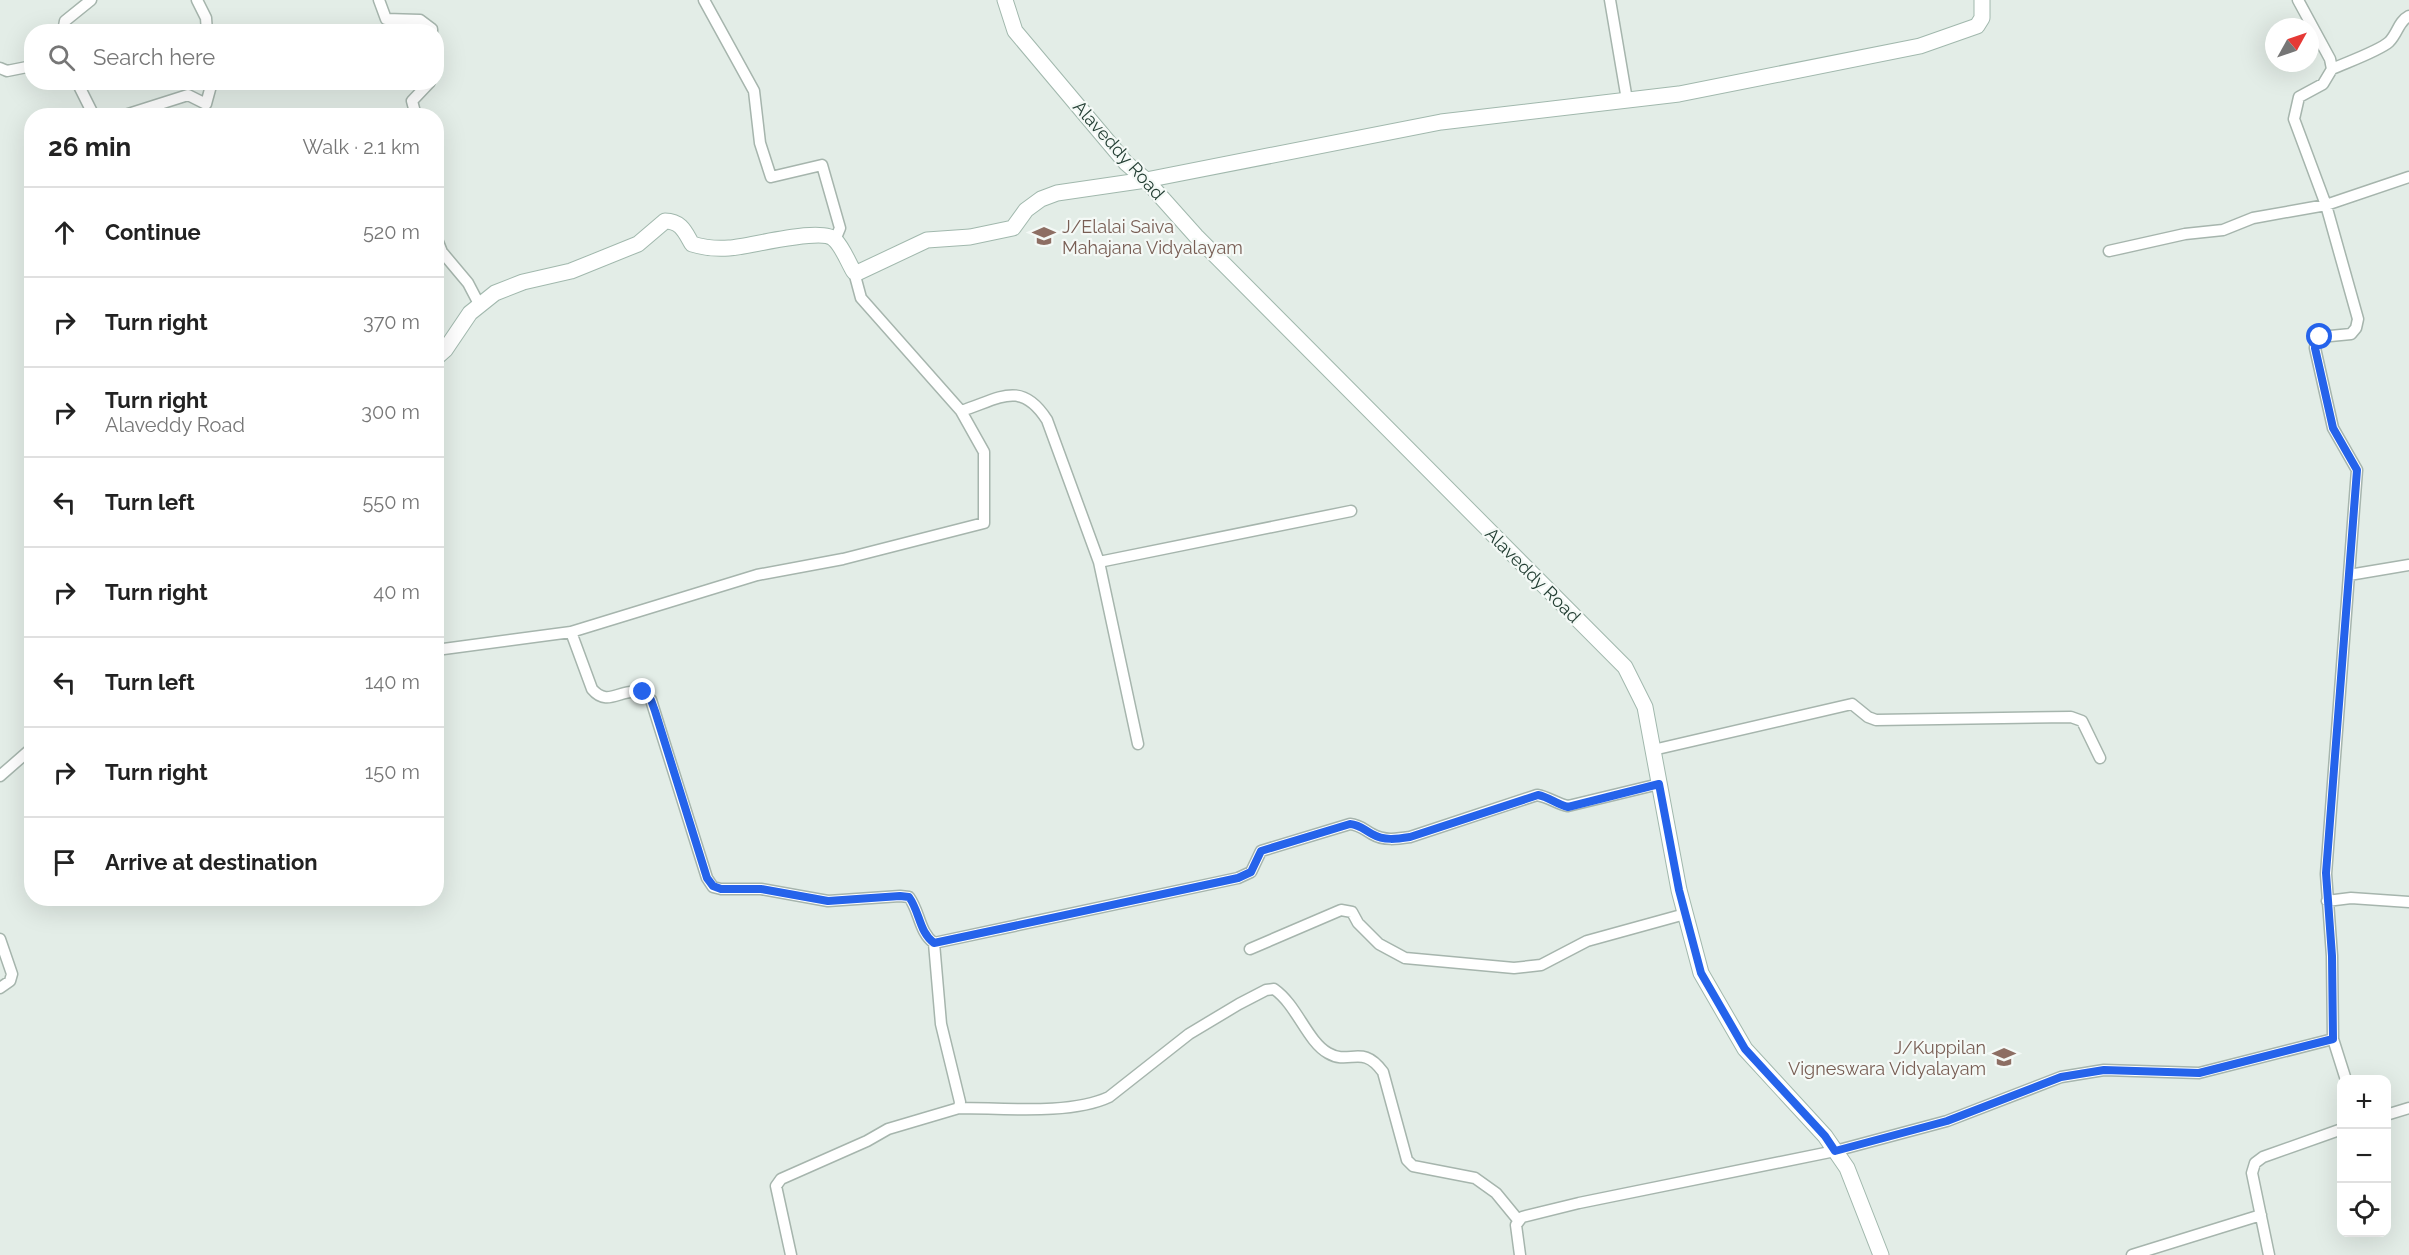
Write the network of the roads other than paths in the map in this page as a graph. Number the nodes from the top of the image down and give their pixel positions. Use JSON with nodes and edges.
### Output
{"nodes":[{"id":1,"x":91,"y":0,"type":"edge"},
{"id":2,"x":197,"y":0,"type":"edge"},
{"id":3,"x":379,"y":0,"type":"edge"},
{"id":4,"x":704,"y":0,"type":"edge"},
{"id":5,"x":1005,"y":0,"type":"edge"},
{"id":6,"x":1610,"y":0,"type":"edge"},
{"id":7,"x":1982,"y":0,"type":"edge"},
{"id":8,"x":2298,"y":0,"type":"edge"},
{"id":9,"x":2409,"y":16,"type":"edge"},
{"id":10,"x":64,"y":24,"type":"edge"},
{"id":11,"x":206,"y":24,"type":"edge"},
{"id":12,"x":425,"y":24,"type":"edge"},
{"id":13,"x":0,"y":68,"type":"edge"},
{"id":14,"x":24,"y":68,"type":"edge"},
{"id":15,"x":2332,"y":69,"type":"junction"},
{"id":16,"x":80,"y":90,"type":"edge"},
{"id":17,"x":210,"y":90,"type":"edge"},
{"id":18,"x":422,"y":90,"type":"edge"},
{"id":19,"x":1627,"y":100,"type":"junction"},
{"id":20,"x":90,"y":108,"type":"edge"},
{"id":21,"x":147,"y":108,"type":"edge"},
{"id":22,"x":414,"y":108,"type":"edge"},
{"id":23,"x":2409,"y":177,"type":"edge"},
{"id":24,"x":1146,"y":180,"type":"junction"},
{"id":25,"x":2326,"y":205,"type":"junction"},
{"id":26,"x":835,"y":240,"type":"junction"},
{"id":27,"x":2109,"y":252,"type":"dead end"},
{"id":28,"x":444,"y":254,"type":"edge"},
{"id":29,"x":854,"y":272,"type":"junction"},
{"id":30,"x":479,"y":304,"type":"junction"},
{"id":31,"x":444,"y":351,"type":"edge"},
{"id":32,"x":961,"y":411,"type":"junction"},
{"id":33,"x":1352,"y":511,"type":"dead end"},
{"id":34,"x":1099,"y":562,"type":"junction"},
{"id":35,"x":2409,"y":566,"type":"edge"},
{"id":36,"x":2349,"y":575,"type":"junction"},
{"id":37,"x":571,"y":632,"type":"junction"},
{"id":38,"x":444,"y":649,"type":"edge"},
{"id":39,"x":1138,"y":744,"type":"dead end"},
{"id":40,"x":1653,"y":750,"type":"junction"},
{"id":41,"x":24,"y":755,"type":"edge"},
{"id":42,"x":2100,"y":758,"type":"dead end"},
{"id":43,"x":0,"y":776,"type":"edge"},
{"id":44,"x":1659,"y":784,"type":"junction"},
{"id":45,"x":2327,"y":902,"type":"junction"},
{"id":46,"x":2409,"y":902,"type":"edge"},
{"id":47,"x":1685,"y":914,"type":"junction"},
{"id":48,"x":0,"y":939,"type":"edge"},
{"id":49,"x":934,"y":943,"type":"junction"},
{"id":50,"x":1250,"y":949,"type":"dead end"},
{"id":51,"x":0,"y":988,"type":"edge"},
{"id":52,"x":2333,"y":1039,"type":"junction"},
{"id":53,"x":2344,"y":1075,"type":"edge"},
{"id":54,"x":958,"y":1108,"type":"junction"},
{"id":55,"x":2409,"y":1108,"type":"edge"},
{"id":56,"x":2391,"y":1113,"type":"edge"},
{"id":57,"x":2337,"y":1131,"type":"edge"},
{"id":58,"x":1835,"y":1151,"type":"junction"},
{"id":59,"x":2261,"y":1215,"type":"junction"},
{"id":60,"x":1519,"y":1221,"type":"junction"},
{"id":61,"x":791,"y":1255,"type":"edge"},
{"id":62,"x":1520,"y":1255,"type":"edge"},
{"id":63,"x":1881,"y":1255,"type":"edge"},
{"id":64,"x":2132,"y":1255,"type":"edge"},
{"id":65,"x":2269,"y":1255,"type":"edge"}],
"edges":[{"from":1,"to":10,"type":"street"},
{"from":2,"to":11,"type":"street"},
{"from":3,"to":12,"type":"street"},
{"from":4,"to":26,"type":"street"},
{"from":5,"to":24,"type":"street","name":"Alaveddy Road"},
{"from":6,"to":19,"type":"street"},
{"from":7,"to":19,"type":"street"},
{"from":8,"to":15,"type":"street"},
{"from":9,"to":15,"type":"street"},
{"from":13,"to":14,"type":"street"},
{"from":15,"to":25,"type":"street"},
{"from":16,"to":20,"type":"street"},
{"from":17,"to":21,"type":"street"},
{"from":18,"to":22,"type":"street"},
{"from":19,"to":24,"type":"street"},
{"from":23,"to":25,"type":"street"},
{"from":24,"to":29,"type":"street"},
{"from":24,"to":40,"type":"street","name":"Alaveddy Road"},
{"from":25,"to":27,"type":"street"},
{"from":25,"to":36,"type":"street"},
{"from":26,"to":29,"type":"street"},
{"from":26,"to":30,"type":"street"},
{"from":28,"to":30,"type":"street"},
{"from":29,"to":32,"type":"street"},
{"from":30,"to":31,"type":"street"},
{"from":32,"to":34,"type":"street"},
{"from":32,"to":37,"type":"street"},
{"from":33,"to":34,"type":"street"},
{"from":34,"to":39,"type":"street"},
{"from":35,"to":36,"type":"street"},
{"from":36,"to":45,"type":"street"},
{"from":37,"to":38,"type":"street"},
{"from":37,"to":49,"type":"street"},
{"from":40,"to":42,"type":"street"},
{"from":40,"to":44,"type":"street","name":"Alaveddy Road"},
{"from":41,"to":43,"type":"street"},
{"from":44,"to":47,"type":"street","name":"Alaveddy Road"},
{"from":44,"to":49,"type":"street"},
{"from":45,"to":46,"type":"street"},
{"from":45,"to":52,"type":"street"},
{"from":47,"to":50,"type":"street"},
{"from":47,"to":58,"type":"street","name":"Alaveddy Road"},
{"from":48,"to":51,"type":"street"},
{"from":49,"to":54,"type":"street"},
{"from":52,"to":53,"type":"street"},
{"from":52,"to":58,"type":"street"},
{"from":54,"to":60,"type":"street"},
{"from":54,"to":61,"type":"street"},
{"from":55,"to":56,"type":"street"},
{"from":57,"to":59,"type":"street"},
{"from":58,"to":60,"type":"street"},
{"from":58,"to":63,"type":"street","name":"Alaveddy Road"},
{"from":59,"to":64,"type":"street"},
{"from":59,"to":65,"type":"street"},
{"from":60,"to":62,"type":"street"}]}
